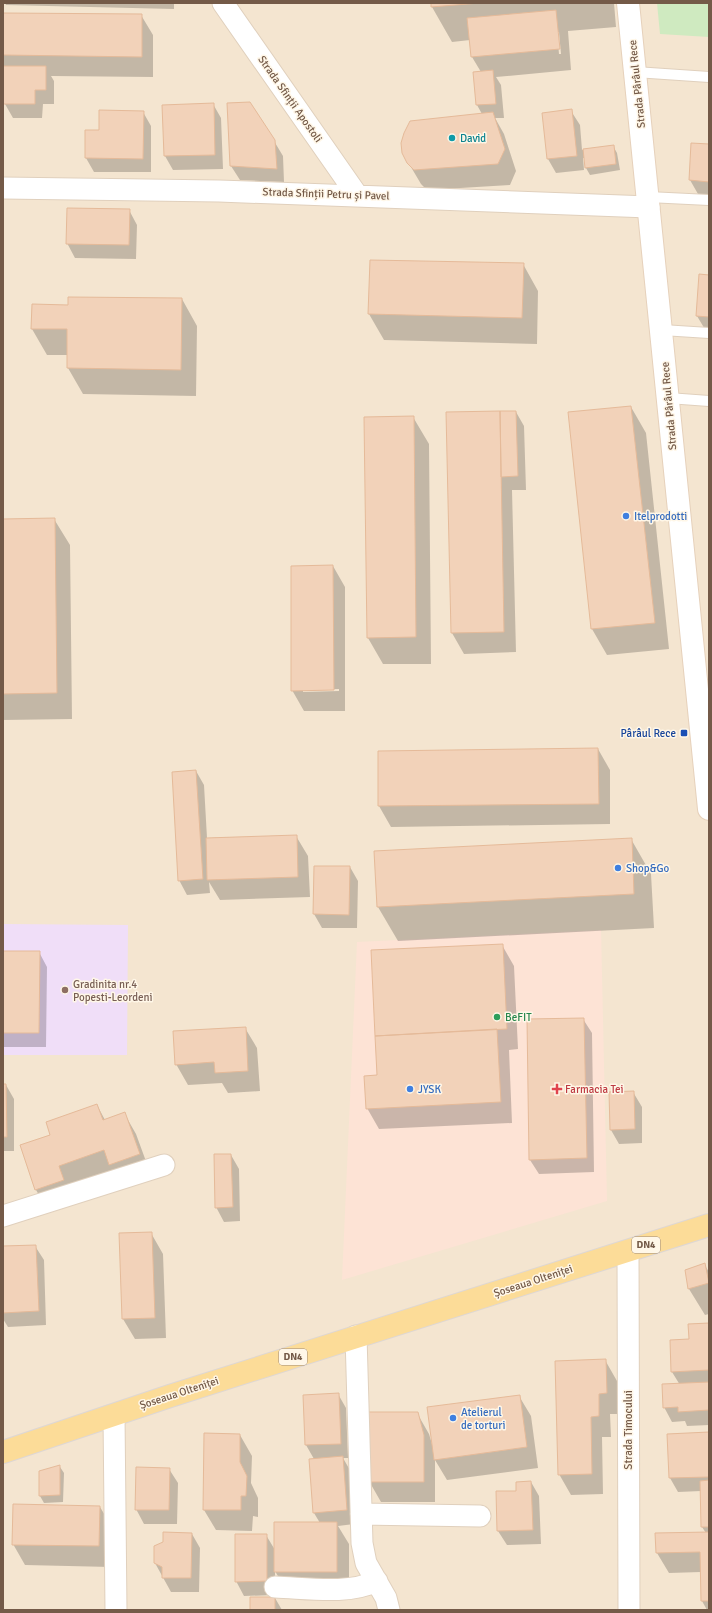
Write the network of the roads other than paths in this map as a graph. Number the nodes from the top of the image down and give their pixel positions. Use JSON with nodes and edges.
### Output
{"nodes":[{"id":1,"x":223,"y":3,"type":"edge"},
{"id":2,"x":628,"y":3,"type":"edge"},
{"id":3,"x":636,"y":72,"type":"junction"},
{"id":4,"x":709,"y":77,"type":"edge"},
{"id":5,"x":3,"y":188,"type":"edge"},
{"id":6,"x":357,"y":195,"type":"junction"},
{"id":7,"x":709,"y":200,"type":"edge"},
{"id":8,"x":649,"y":202,"type":"junction"},
{"id":9,"x":662,"y":330,"type":"junction"},
{"id":10,"x":709,"y":332,"type":"edge"},
{"id":11,"x":668,"y":398,"type":"junction"},
{"id":12,"x":709,"y":401,"type":"edge"},
{"id":13,"x":709,"y":809,"type":"edge"},
{"id":14,"x":164,"y":1165,"type":"dead end"},
{"id":15,"x":3,"y":1216,"type":"edge"},
{"id":16,"x":709,"y":1225,"type":"edge"},
{"id":17,"x":628,"y":1251,"type":"junction"},
{"id":18,"x":356,"y":1336,"type":"junction"},
{"id":19,"x":114,"y":1415,"type":"junction"},
{"id":20,"x":3,"y":1452,"type":"edge"},
{"id":21,"x":361,"y":1514,"type":"junction"},
{"id":22,"x":480,"y":1516,"type":"dead end"},
{"id":23,"x":376,"y":1581,"type":"junction"},
{"id":24,"x":275,"y":1587,"type":"dead end"},
{"id":25,"x":116,"y":1610,"type":"edge"},
{"id":26,"x":389,"y":1610,"type":"edge"},
{"id":27,"x":628,"y":1610,"type":"edge"}],
"edges":[{"from":1,"to":6,"type":"street","name":"Strada Sfinții Apostoli"},
{"from":2,"to":3,"type":"street","name":"Strada Pârâul Rece"},
{"from":3,"to":4,"type":"lane"},
{"from":3,"to":8,"type":"street","name":"Strada Pârâul Rece"},
{"from":5,"to":6,"type":"street","name":"Strada Sfinții Petru și Pavel"},
{"from":6,"to":8,"type":"street","name":"Strada Sfinții Petru și Pavel"},
{"from":7,"to":8,"type":"lane"},
{"from":8,"to":9,"type":"street","name":"Strada Pârâul Rece"},
{"from":9,"to":10,"type":"lane"},
{"from":9,"to":11,"type":"street","name":"Strada Pârâul Rece"},
{"from":11,"to":12,"type":"lane"},
{"from":11,"to":13,"type":"street","name":"Strada Pârâul Rece"},
{"from":14,"to":15,"type":"street"},
{"from":16,"to":17,"type":"main road","name":"Șoseaua Olteniței","number":"DN4"},
{"from":17,"to":18,"type":"main road","name":"Șoseaua Olteniței","number":"DN4"},
{"from":17,"to":27,"type":"street","name":"Strada Timocului"},
{"from":18,"to":19,"type":"main road","name":"Șoseaua Olteniței","number":"DN4"},
{"from":18,"to":21,"type":"street"},
{"from":19,"to":20,"type":"main road","name":"Șoseaua Olteniței","number":"DN4"},
{"from":19,"to":25,"type":"street"},
{"from":21,"to":22,"type":"street"},
{"from":21,"to":23,"type":"street"},
{"from":23,"to":24,"type":"street"},
{"from":23,"to":26,"type":"street"}]}
